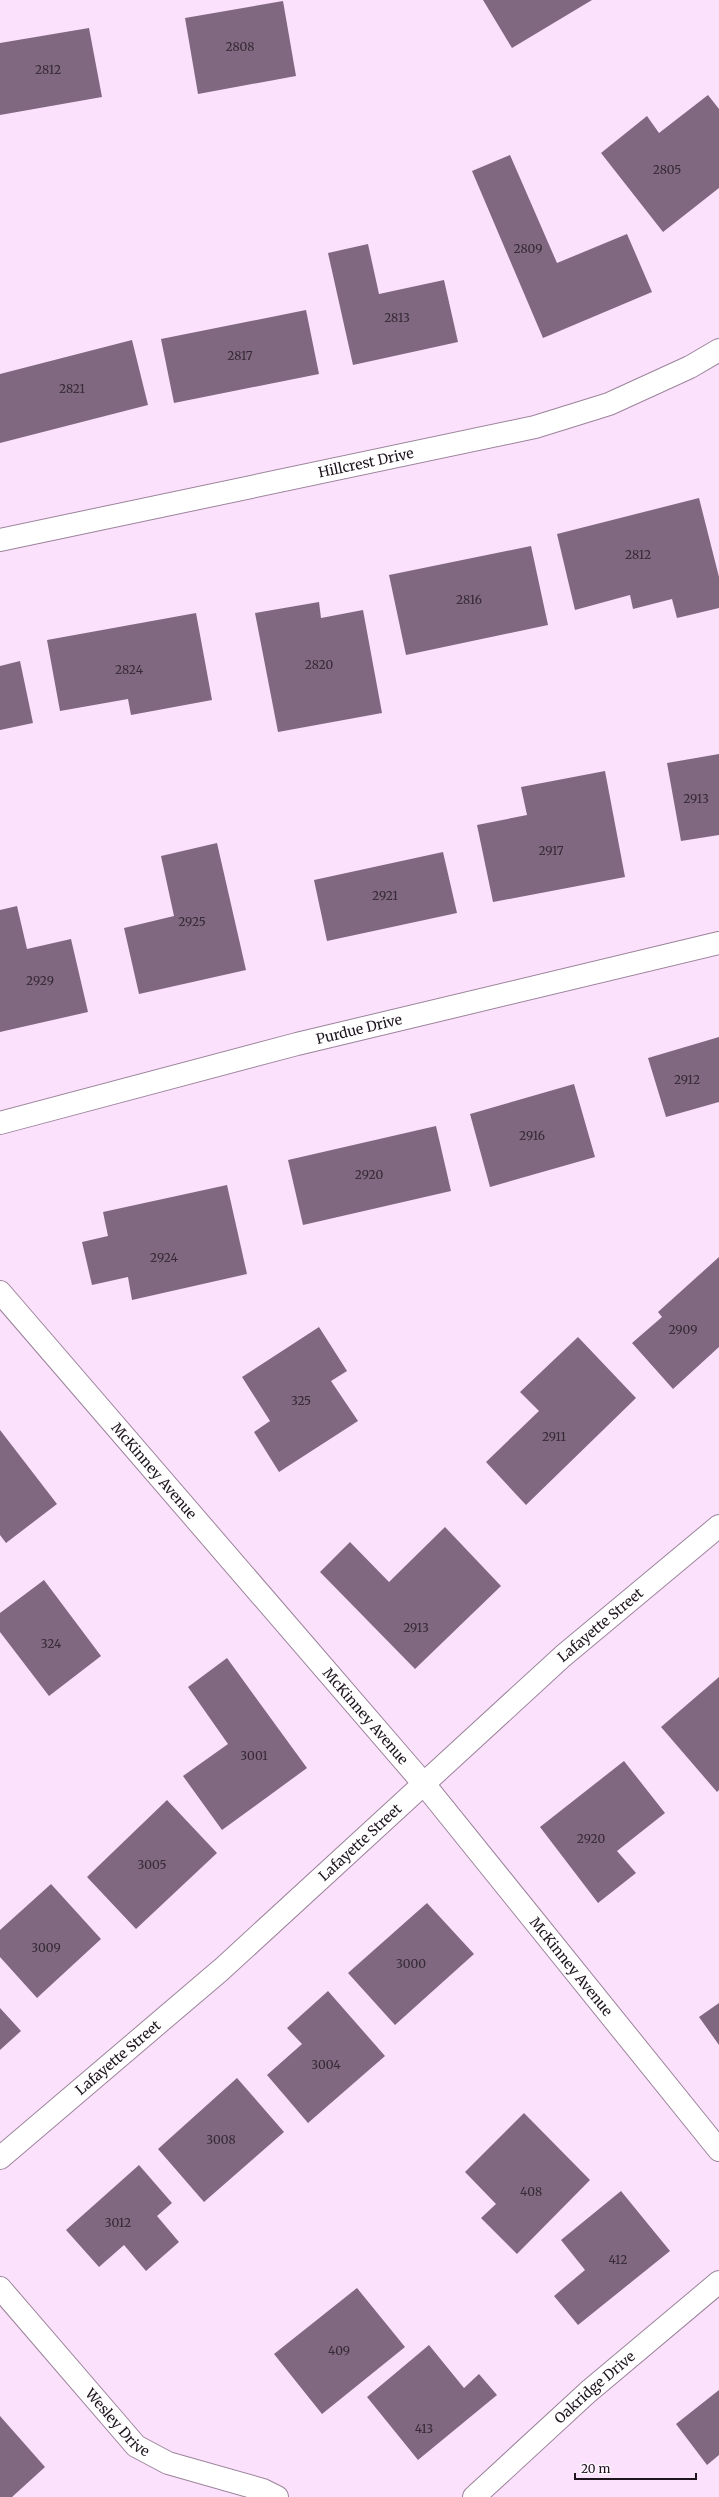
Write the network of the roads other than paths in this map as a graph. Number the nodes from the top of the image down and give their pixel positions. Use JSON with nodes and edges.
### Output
{"nodes":[{"id":1,"x":719,"y":350,"type":"edge"},
{"id":2,"x":0,"y":540,"type":"edge"},
{"id":3,"x":719,"y":943,"type":"edge"},
{"id":4,"x":0,"y":1123,"type":"edge"},
{"id":5,"x":0,"y":1292,"type":"edge"},
{"id":6,"x":719,"y":1526,"type":"edge"},
{"id":7,"x":424,"y":1784,"type":"junction"},
{"id":8,"x":719,"y":2150,"type":"edge"},
{"id":9,"x":0,"y":2158,"type":"edge"},
{"id":10,"x":719,"y":2282,"type":"edge"},
{"id":11,"x":0,"y":2288,"type":"edge"},
{"id":12,"x":277,"y":2497,"type":"edge"},
{"id":13,"x":474,"y":2497,"type":"edge"}],
"edges":[{"from":1,"to":2,"type":"street","name":"Hillcrest Drive"},
{"from":3,"to":4,"type":"street","name":"Purdue Drive"},
{"from":5,"to":7,"type":"street","name":"McKinney Avenue"},
{"from":6,"to":7,"type":"street","name":"Lafayette Street"},
{"from":7,"to":8,"type":"street","name":"McKinney Avenue"},
{"from":7,"to":9,"type":"street","name":"Lafayette Street"},
{"from":10,"to":13,"type":"street","name":"Oakridge Drive"},
{"from":11,"to":12,"type":"street","name":"Wesley Drive"}]}
